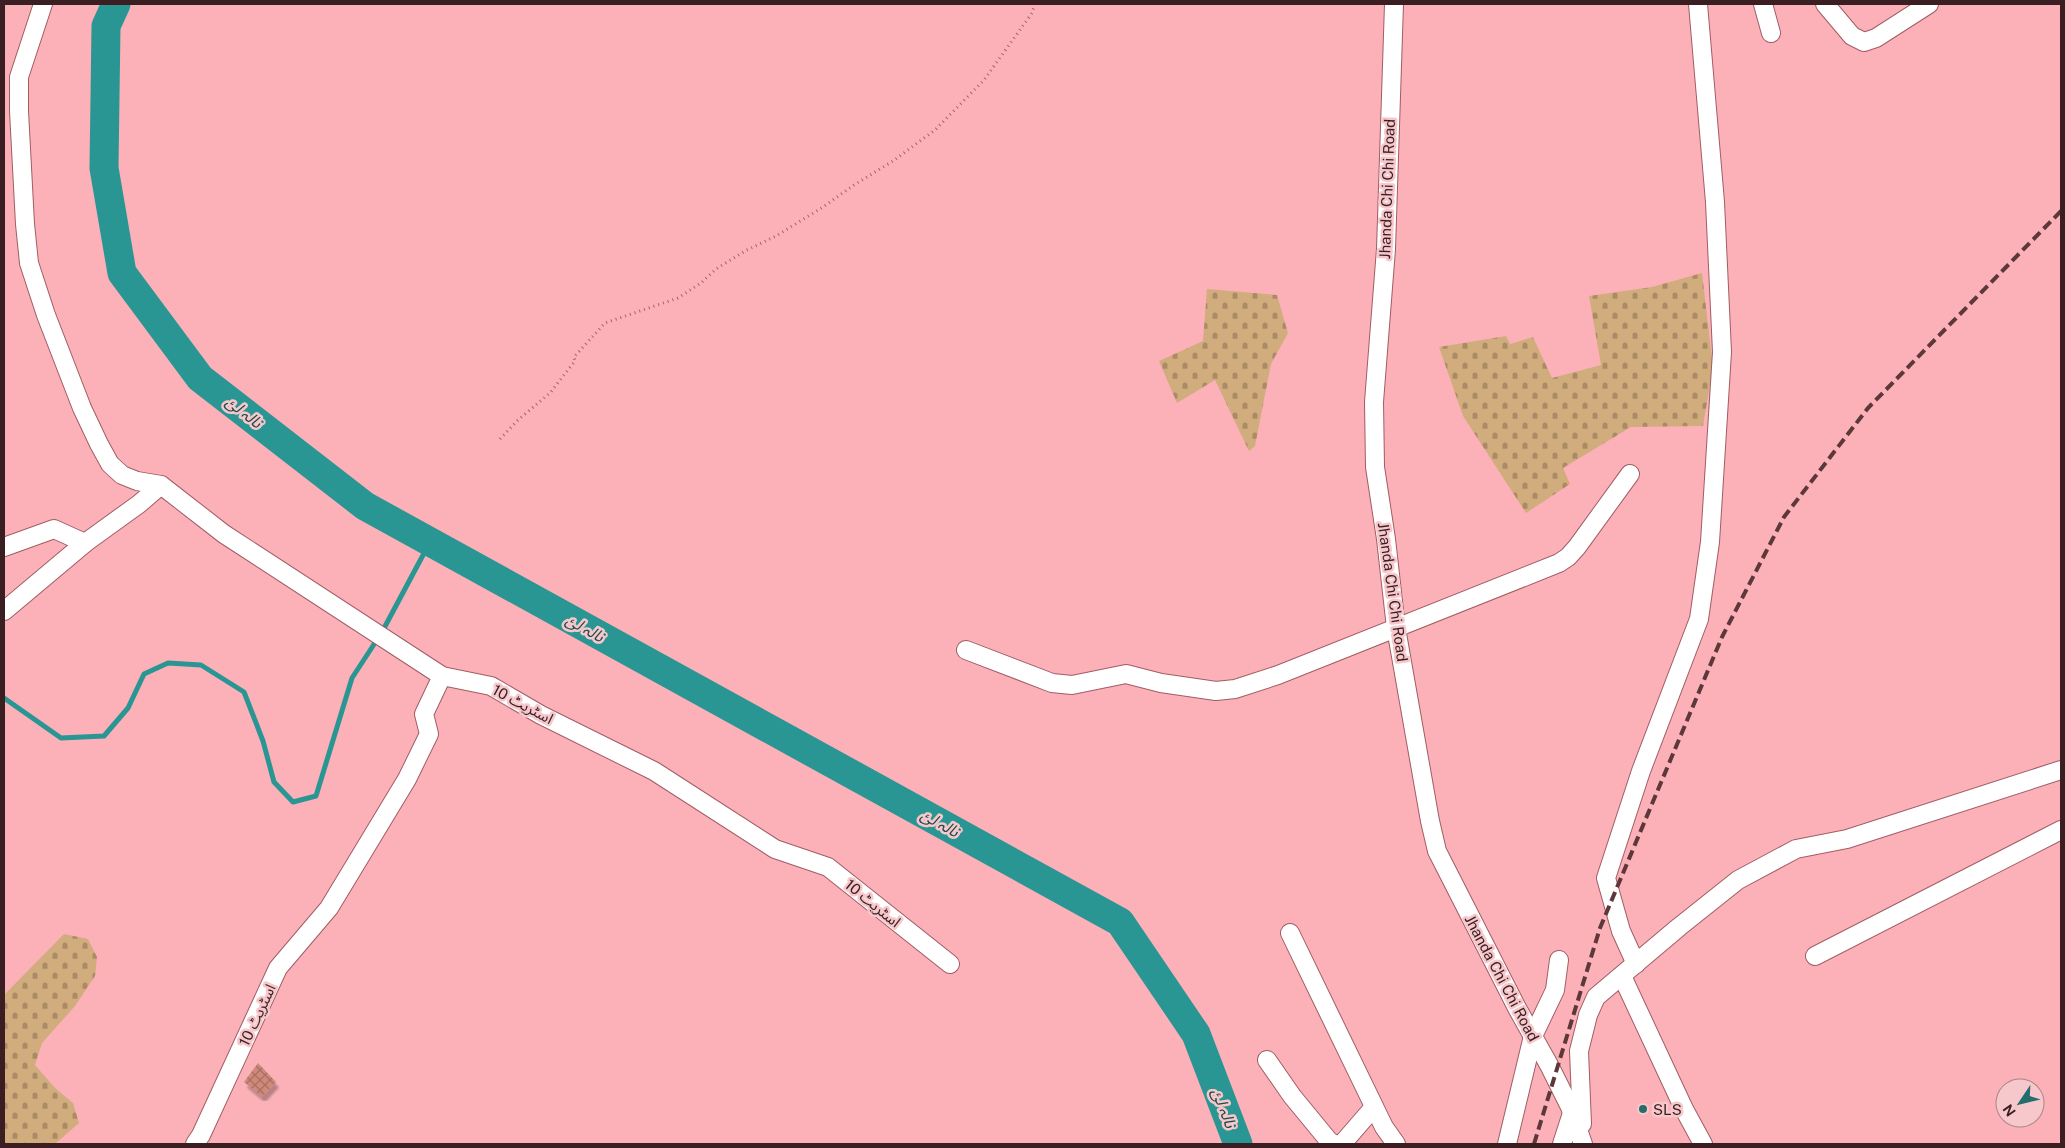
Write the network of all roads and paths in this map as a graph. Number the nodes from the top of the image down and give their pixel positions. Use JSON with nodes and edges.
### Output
{"nodes":[{"id":1,"x":43,"y":4,"type":"edge"},
{"id":2,"x":1035,"y":4,"type":"edge"},
{"id":3,"x":1394,"y":4,"type":"edge"},
{"id":4,"x":1698,"y":4,"type":"edge"},
{"id":5,"x":1763,"y":4,"type":"edge"},
{"id":6,"x":1825,"y":4,"type":"edge"},
{"id":7,"x":1929,"y":4,"type":"edge"},
{"id":8,"x":1771,"y":33,"type":"dead end"},
{"id":9,"x":500,"y":438,"type":"dead end"},
{"id":10,"x":1630,"y":474,"type":"dead end"},
{"id":11,"x":161,"y":485,"type":"junction"},
{"id":12,"x":84,"y":543,"type":"junction"},
{"id":13,"x":4,"y":547,"type":"edge"},
{"id":14,"x":4,"y":611,"type":"edge"},
{"id":15,"x":1396,"y":628,"type":"junction"},
{"id":16,"x":966,"y":650,"type":"dead end"},
{"id":17,"x":442,"y":676,"type":"junction"},
{"id":18,"x":2061,"y":770,"type":"edge"},
{"id":19,"x":2061,"y":830,"type":"edge"},
{"id":20,"x":1290,"y":932,"type":"dead end"},
{"id":21,"x":1815,"y":956,"type":"dead end"},
{"id":22,"x":1559,"y":960,"type":"dead end"},
{"id":23,"x":950,"y":964,"type":"dead end"},
{"id":24,"x":1636,"y":964,"type":"junction"},
{"id":25,"x":1622,"y":976,"type":"junction"},
{"id":26,"x":1533,"y":1036,"type":"junction"},
{"id":27,"x":1267,"y":1060,"type":"dead end"},
{"id":28,"x":1374,"y":1107,"type":"junction"},
{"id":29,"x":1572,"y":1114,"type":"junction"},
{"id":30,"x":1583,"y":1143,"type":"edge"},
{"id":31,"x":195,"y":1144,"type":"edge"},
{"id":32,"x":1334,"y":1144,"type":"edge"},
{"id":33,"x":1342,"y":1144,"type":"edge"},
{"id":34,"x":1396,"y":1144,"type":"edge"},
{"id":35,"x":1507,"y":1144,"type":"edge"},
{"id":36,"x":1562,"y":1144,"type":"edge"},
{"id":37,"x":1703,"y":1144,"type":"edge"}],
"edges":[{"from":1,"to":11,"type":"street"},
{"from":2,"to":9,"type":"path"},
{"from":3,"to":15,"type":"street","name":"Jhanda Chi Chi Road"},
{"from":4,"to":24,"type":"street"},
{"from":5,"to":8,"type":"street"},
{"from":6,"to":7,"type":"street"},
{"from":10,"to":15,"type":"street"},
{"from":11,"to":12,"type":"street"},
{"from":11,"to":17,"type":"street"},
{"from":12,"to":13,"type":"street"},
{"from":12,"to":14,"type":"street"},
{"from":15,"to":16,"type":"street"},
{"from":15,"to":26,"type":"street","name":"Jhanda Chi Chi Road"},
{"from":17,"to":23,"type":"street","name":"اسٹریٹ 10"},
{"from":17,"to":31,"type":"street","name":"اسٹریٹ 10"},
{"from":18,"to":24,"type":"street"},
{"from":19,"to":21,"type":"street"},
{"from":20,"to":28,"type":"street"},
{"from":22,"to":26,"type":"street"},
{"from":24,"to":25,"type":"street"},
{"from":25,"to":30,"type":"street"},
{"from":25,"to":37,"type":"street"},
{"from":26,"to":29,"type":"street","name":"Jhanda Chi Chi Road"},
{"from":26,"to":35,"type":"street"},
{"from":27,"to":32,"type":"street"},
{"from":28,"to":33,"type":"street"},
{"from":28,"to":34,"type":"street"},
{"from":29,"to":30,"type":"street","name":"Jhanda Chi Chi Road"},
{"from":29,"to":36,"type":"street"}]}
